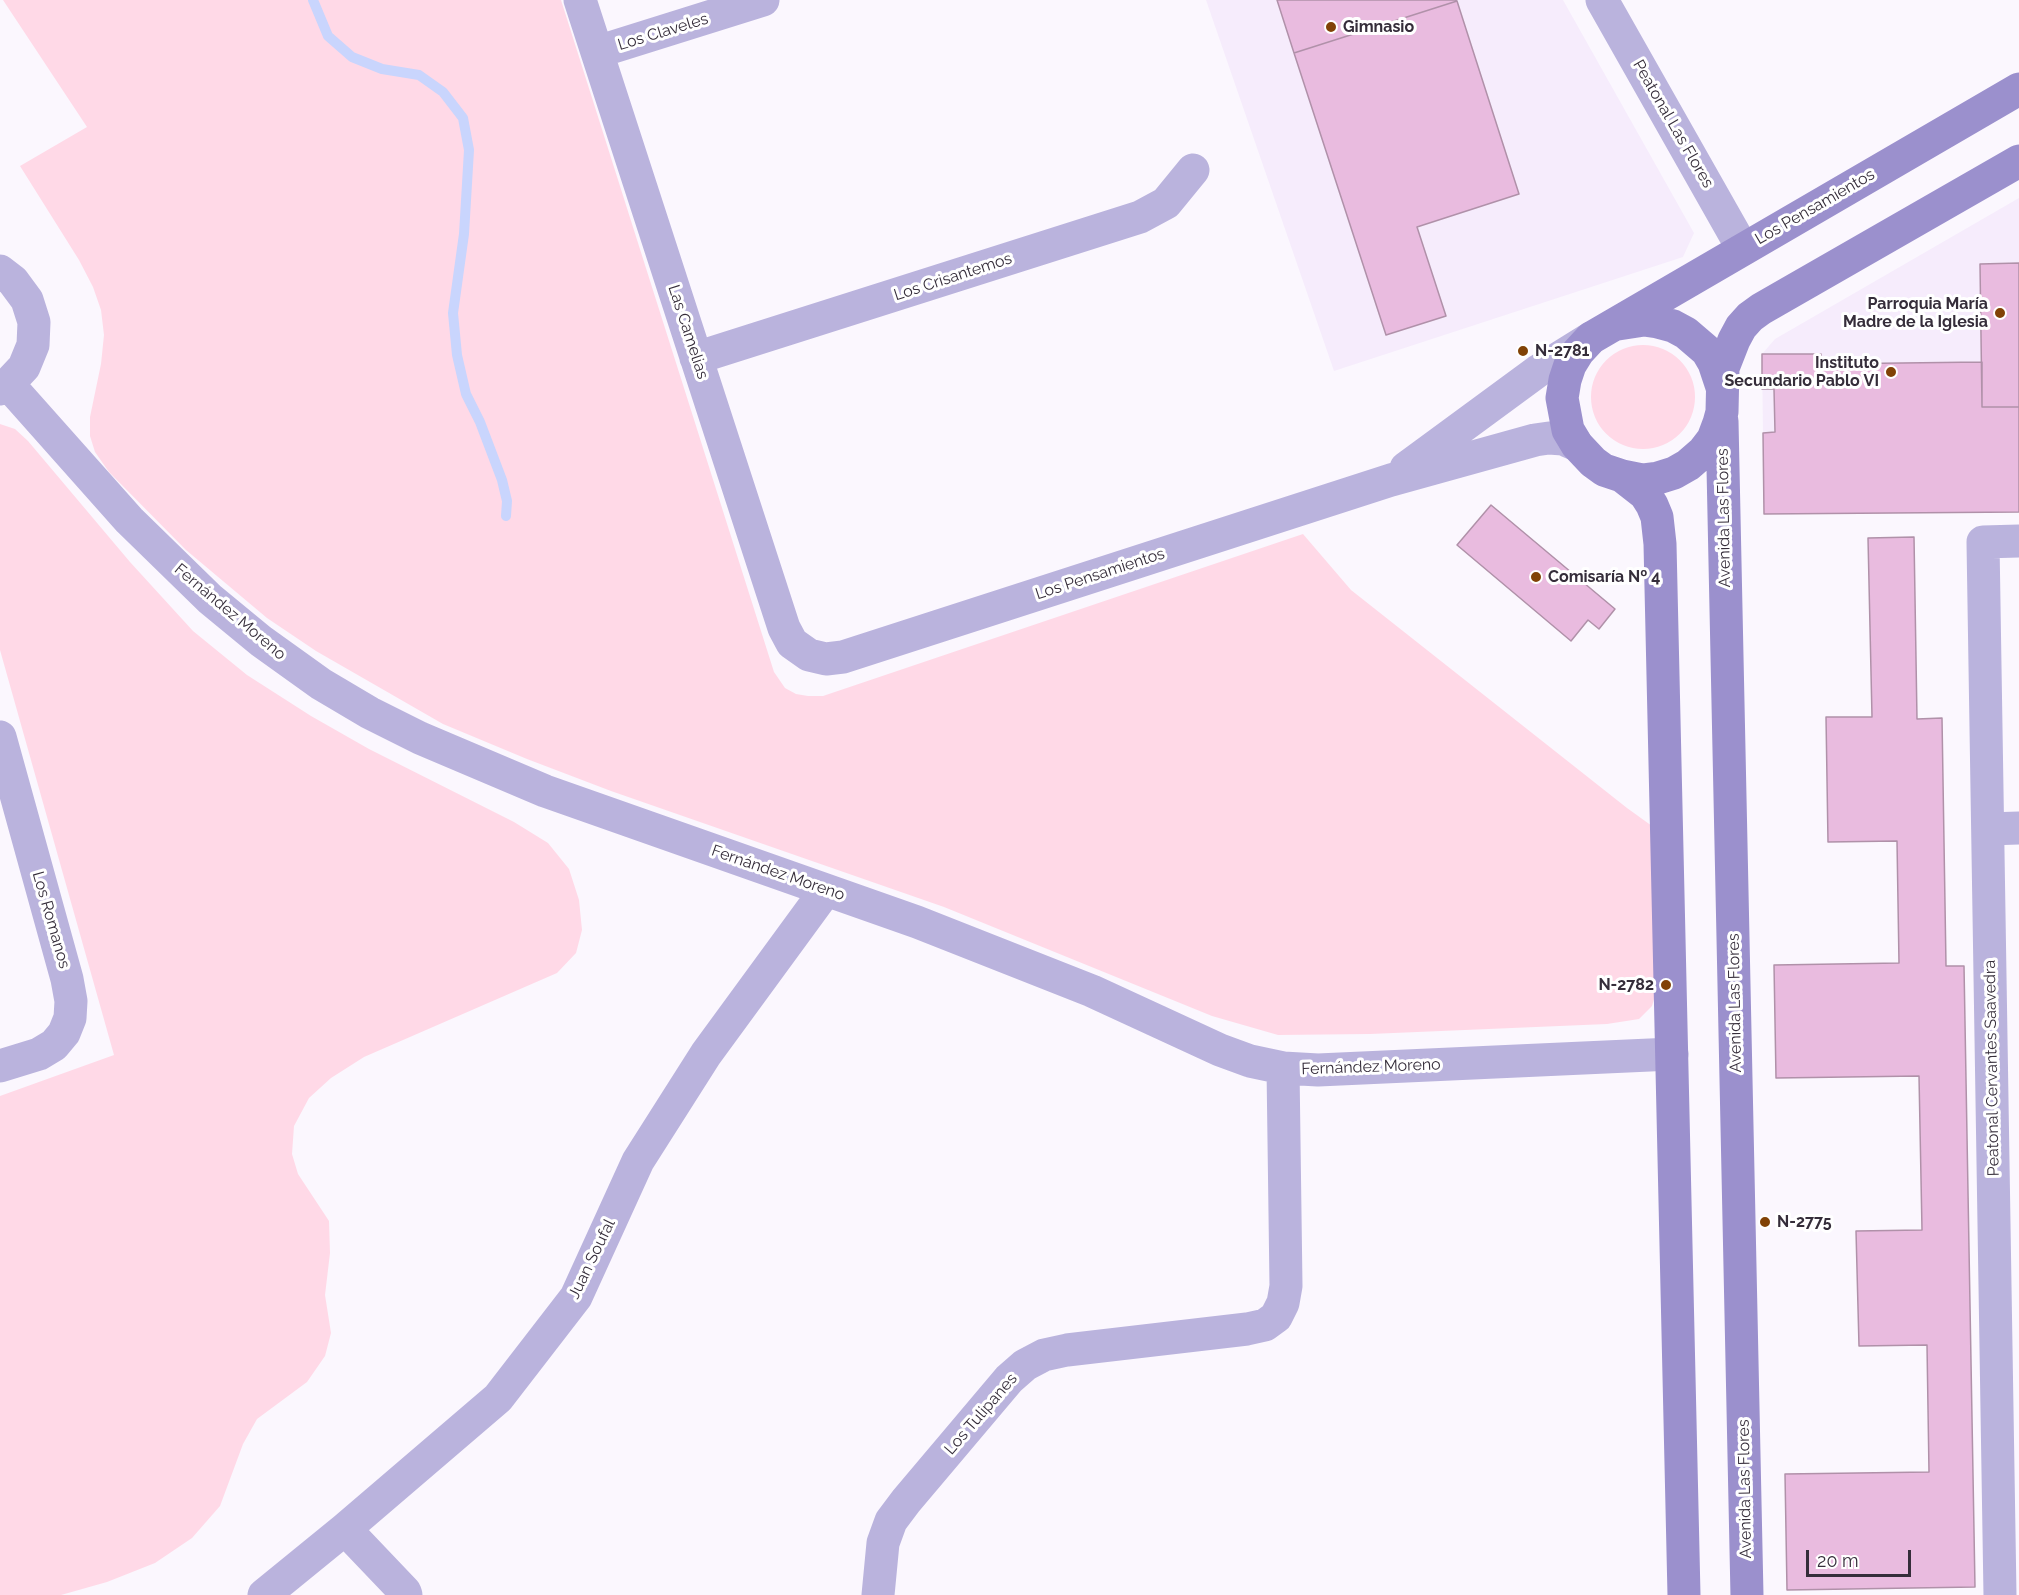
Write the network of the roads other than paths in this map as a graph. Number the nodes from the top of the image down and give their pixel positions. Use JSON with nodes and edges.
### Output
{"nodes":[{"id":1,"x":580,"y":0,"type":"edge"},
{"id":2,"x":763,"y":0,"type":"edge"},
{"id":3,"x":1602,"y":0,"type":"edge"},
{"id":4,"x":597,"y":52,"type":"junction"},
{"id":5,"x":2019,"y":89,"type":"edge"},
{"id":6,"x":2019,"y":161,"type":"edge"},
{"id":7,"x":1193,"y":170,"type":"dead end"},
{"id":8,"x":1743,"y":249,"type":"junction"},
{"id":9,"x":0,"y":271,"type":"edge"},
{"id":10,"x":1601,"y":332,"type":"junction"},
{"id":11,"x":696,"y":358,"type":"junction"},
{"id":12,"x":4,"y":387,"type":"edge"},
{"id":13,"x":1722,"y":400,"type":"junction"},
{"id":14,"x":1577,"y":445,"type":"junction"},
{"id":15,"x":1622,"y":476,"type":"junction"},
{"id":16,"x":1391,"y":480,"type":"junction"},
{"id":17,"x":2019,"y":541,"type":"edge"},
{"id":18,"x":809,"y":655,"type":"joint"},
{"id":19,"x":0,"y":737,"type":"edge"},
{"id":20,"x":2004,"y":829,"type":"edge"},
{"id":21,"x":826,"y":890,"type":"junction"},
{"id":22,"x":1672,"y":1054,"type":"junction"},
{"id":23,"x":2005,"y":1057,"type":"edge"},
{"id":24,"x":0,"y":1066,"type":"edge"},
{"id":25,"x":1283,"y":1068,"type":"junction"},
{"id":26,"x":2007,"y":1288,"type":"edge"},
{"id":27,"x":2009,"y":1518,"type":"edge"},
{"id":28,"x":345,"y":1529,"type":"junction"},
{"id":29,"x":264,"y":1595,"type":"edge"},
{"id":30,"x":406,"y":1595,"type":"edge"},
{"id":31,"x":878,"y":1595,"type":"edge"},
{"id":32,"x":1684,"y":1595,"type":"edge"},
{"id":33,"x":1747,"y":1595,"type":"edge"},
{"id":34,"x":2001,"y":1595,"type":"edge"}],
"edges":[{"from":1,"to":4,"type":"street","name":"Las Camelias"},
{"from":2,"to":4,"type":"street","name":"Los Claveles"},
{"from":3,"to":8,"type":"street","name":"Peatonal Las Flores"},
{"from":4,"to":11,"type":"street","name":"Las Camelias"},
{"from":5,"to":8,"type":"main road","name":"Los Pensamientos"},
{"from":6,"to":13,"type":"main road","name":"Los Pensamientos"},
{"from":7,"to":11,"type":"street","name":"Los Crisantemos"},
{"from":8,"to":10,"type":"main road","name":"Los Pensamientos"},
{"from":9,"to":12,"type":"street"},
{"from":10,"to":13,"type":"main road","name":"Los Pensamientos"},
{"from":10,"to":14,"type":"main road","name":"Los Pensamientos"},
{"from":10,"to":16,"type":"street","name":"Los Pensamientos"},
{"from":11,"to":18,"type":"street","name":"Las Camelias"},
{"from":12,"to":21,"type":"street","name":"Fernández Moreno"},
{"from":13,"to":15,"type":"main road","name":"Los Pensamientos"},
{"from":13,"to":33,"type":"main road","name":"Avenida Las Flores"},
{"from":14,"to":15,"type":"main road","name":"Los Pensamientos"},
{"from":14,"to":16,"type":"street","name":"Los Pensamientos"},
{"from":15,"to":22,"type":"main road"},
{"from":16,"to":18,"type":"street","name":"Los Pensamientos"},
{"from":17,"to":20,"type":"street","name":"Peatonal Cervantes Saavedra"},
{"from":19,"to":24,"type":"street","name":"Los Romanos"},
{"from":20,"to":23,"type":"street","name":"Peatonal Cervantes Saavedra"},
{"from":21,"to":25,"type":"street","name":"Fernández Moreno"},
{"from":21,"to":28,"type":"street","name":"Juan Soufal"},
{"from":22,"to":25,"type":"street","name":"Fernández Moreno"},
{"from":22,"to":32,"type":"main road"},
{"from":23,"to":26,"type":"street","name":"Peatonal Cervantes Saavedra"},
{"from":25,"to":31,"type":"street","name":"Los Tulipanes"},
{"from":26,"to":27,"type":"street","name":"Peatonal Cervantes Saavedra"},
{"from":27,"to":34,"type":"street","name":"Peatonal Cervantes Saavedra"},
{"from":28,"to":29,"type":"street","name":"Juan Soufal"},
{"from":28,"to":30,"type":"street"}]}
